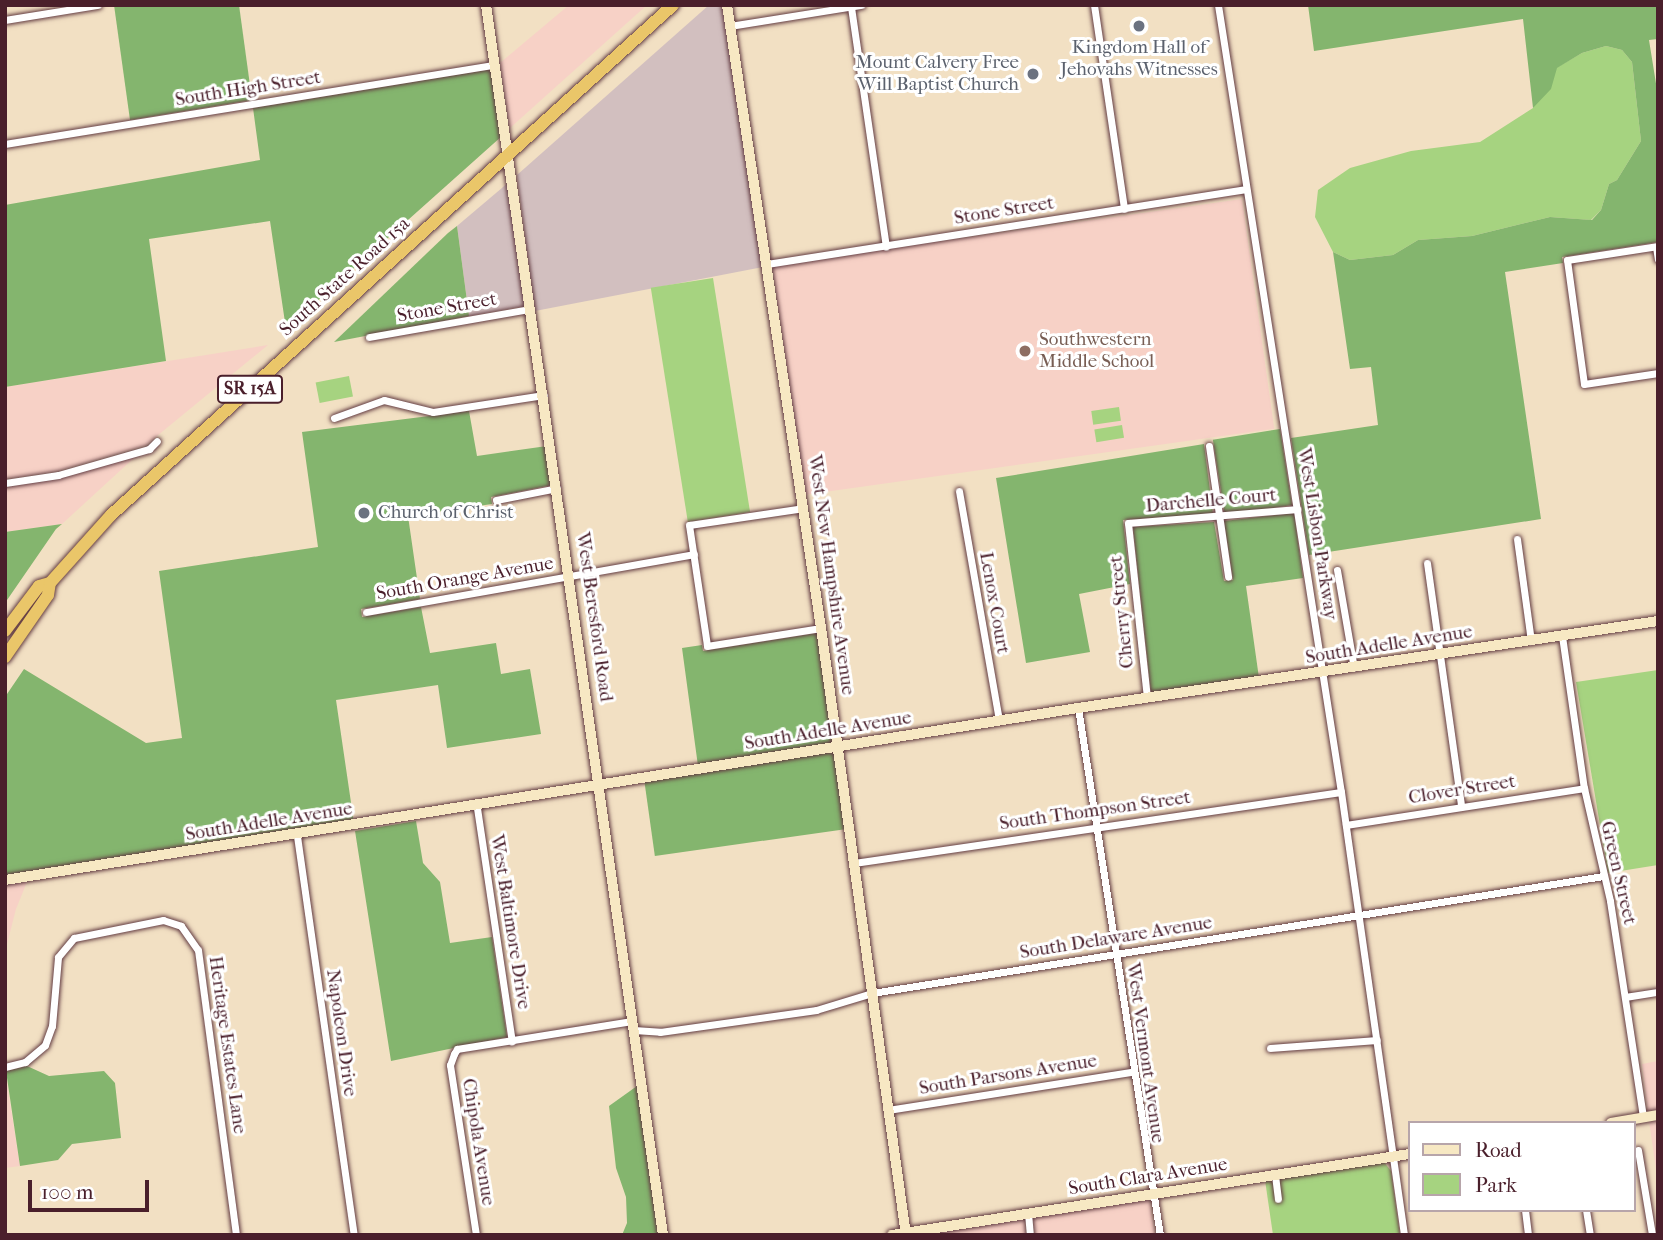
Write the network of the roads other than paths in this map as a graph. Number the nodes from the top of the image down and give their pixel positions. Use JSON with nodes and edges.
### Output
{"nodes":[{"id":1,"x":98,"y":5,"type":"edge"},
{"id":2,"x":486,"y":5,"type":"edge"},
{"id":3,"x":673,"y":5,"type":"edge"},
{"id":4,"x":727,"y":5,"type":"edge"},
{"id":5,"x":861,"y":5,"type":"edge"},
{"id":6,"x":1094,"y":5,"type":"edge"},
{"id":7,"x":1218,"y":5,"type":"edge"},
{"id":8,"x":852,"y":7,"type":"edge"},
{"id":9,"x":5,"y":20,"type":"edge"},
{"id":10,"x":730,"y":26,"type":"junction"},
{"id":11,"x":495,"y":65,"type":"junction"},
{"id":12,"x":5,"y":144,"type":"edge"},
{"id":13,"x":510,"y":153,"type":"junction"},
{"id":14,"x":1246,"y":190,"type":"junction"},
{"id":15,"x":1124,"y":209,"type":"junction"},
{"id":16,"x":886,"y":246,"type":"junction"},
{"id":17,"x":1657,"y":246,"type":"edge"},
{"id":18,"x":1658,"y":259,"type":"edge"},
{"id":19,"x":767,"y":264,"type":"junction"},
{"id":20,"x":530,"y":309,"type":"junction"},
{"id":21,"x":369,"y":337,"type":"dead end"},
{"id":22,"x":1658,"y":373,"type":"edge"},
{"id":23,"x":544,"y":395,"type":"junction"},
{"id":24,"x":334,"y":418,"type":"dead end"},
{"id":25,"x":157,"y":440,"type":"dead end"},
{"id":26,"x":1209,"y":446,"type":"dead end"},
{"id":27,"x":5,"y":483,"type":"edge"},
{"id":28,"x":557,"y":488,"type":"junction"},
{"id":29,"x":959,"y":491,"type":"dead end"},
{"id":30,"x":496,"y":500,"type":"dead end"},
{"id":31,"x":804,"y":508,"type":"junction"},
{"id":32,"x":1297,"y":509,"type":"junction"},
{"id":33,"x":1219,"y":518,"type":"junction"},
{"id":34,"x":1128,"y":523,"type":"joint"},
{"id":35,"x":1517,"y":539,"type":"dead end"},
{"id":36,"x":694,"y":554,"type":"junction"},
{"id":37,"x":1427,"y":563,"type":"dead end"},
{"id":38,"x":1337,"y":570,"type":"dead end"},
{"id":39,"x":571,"y":577,"type":"junction"},
{"id":40,"x":1228,"y":577,"type":"dead end"},
{"id":41,"x":50,"y":583,"type":"junction"},
{"id":42,"x":26,"y":604,"type":"junction"},
{"id":43,"x":366,"y":612,"type":"dead end"},
{"id":44,"x":1658,"y":621,"type":"edge"},
{"id":45,"x":821,"y":628,"type":"junction"},
{"id":46,"x":5,"y":631,"type":"edge"},
{"id":47,"x":1562,"y":636,"type":"junction"},
{"id":48,"x":1531,"y":641,"type":"junction"},
{"id":49,"x":5,"y":646,"type":"edge"},
{"id":50,"x":1439,"y":655,"type":"junction"},
{"id":51,"x":5,"y":657,"type":"edge"},
{"id":52,"x":1353,"y":668,"type":"junction"},
{"id":53,"x":1322,"y":672,"type":"junction"},
{"id":54,"x":1147,"y":698,"type":"junction"},
{"id":55,"x":1078,"y":708,"type":"junction"},
{"id":56,"x":999,"y":721,"type":"junction"},
{"id":57,"x":838,"y":746,"type":"junction"},
{"id":58,"x":600,"y":788,"type":"junction"},
{"id":59,"x":1584,"y":788,"type":"junction"},
{"id":60,"x":1341,"y":792,"type":"junction"},
{"id":61,"x":1461,"y":806,"type":"junction"},
{"id":62,"x":477,"y":808,"type":"junction"},
{"id":63,"x":1346,"y":825,"type":"junction"},
{"id":64,"x":1096,"y":827,"type":"junction"},
{"id":65,"x":297,"y":836,"type":"junction"},
{"id":66,"x":854,"y":863,"type":"junction"},
{"id":67,"x":1603,"y":876,"type":"junction"},
{"id":68,"x":5,"y":880,"type":"edge"},
{"id":69,"x":1359,"y":916,"type":"junction"},
{"id":70,"x":1115,"y":954,"type":"junction"},
{"id":71,"x":1658,"y":992,"type":"edge"},
{"id":72,"x":872,"y":993,"type":"junction"},
{"id":73,"x":1625,"y":997,"type":"junction"},
{"id":74,"x":633,"y":1026,"type":"junction"},
{"id":75,"x":1377,"y":1040,"type":"junction"},
{"id":76,"x":512,"y":1041,"type":"junction"},
{"id":77,"x":1270,"y":1048,"type":"dead end"},
{"id":78,"x":454,"y":1054,"type":"joint"},
{"id":79,"x":5,"y":1067,"type":"edge"},
{"id":80,"x":1132,"y":1072,"type":"junction"},
{"id":81,"x":888,"y":1110,"type":"junction"},
{"id":82,"x":1658,"y":1115,"type":"edge"},
{"id":83,"x":1643,"y":1117,"type":"junction"},
{"id":84,"x":1622,"y":1121,"type":"edge"},
{"id":85,"x":1638,"y":1150,"type":"dead end"},
{"id":86,"x":1408,"y":1154,"type":"edge"},
{"id":87,"x":1392,"y":1157,"type":"junction"},
{"id":88,"x":1275,"y":1175,"type":"junction"},
{"id":89,"x":1153,"y":1194,"type":"junction"},
{"id":90,"x":1278,"y":1199,"type":"dead end"},
{"id":91,"x":1525,"y":1212,"type":"edge"},
{"id":92,"x":1586,"y":1212,"type":"edge"},
{"id":93,"x":1028,"y":1213,"type":"junction"},
{"id":94,"x":906,"y":1234,"type":"edge"},
{"id":95,"x":236,"y":1235,"type":"edge"},
{"id":96,"x":354,"y":1235,"type":"edge"},
{"id":97,"x":476,"y":1235,"type":"edge"},
{"id":98,"x":663,"y":1235,"type":"edge"},
{"id":99,"x":892,"y":1235,"type":"edge"},
{"id":100,"x":1030,"y":1235,"type":"edge"},
{"id":101,"x":1160,"y":1235,"type":"edge"},
{"id":102,"x":1404,"y":1235,"type":"edge"},
{"id":103,"x":1528,"y":1235,"type":"edge"},
{"id":104,"x":1590,"y":1235,"type":"edge"},
{"id":105,"x":1652,"y":1235,"type":"edge"}],
"edges":[{"from":1,"to":9,"type":"street"},
{"from":2,"to":11,"type":"street","name":"West Beresford Road"},
{"from":3,"to":13,"type":"highway","name":"South State Road 15a","number":"SR 15A"},
{"from":4,"to":10,"type":"street","name":"West New Hampshire Avenue"},
{"from":5,"to":8,"type":"street"},
{"from":6,"to":15,"type":"street"},
{"from":7,"to":14,"type":"street","name":"West Lisbon Parkway"},
{"from":8,"to":10,"type":"street"},
{"from":8,"to":16,"type":"street"},
{"from":10,"to":19,"type":"street","name":"West New Hampshire Avenue"},
{"from":11,"to":12,"type":"street","name":"South High Street"},
{"from":11,"to":13,"type":"street","name":"West Beresford Road"},
{"from":13,"to":20,"type":"street","name":"West Beresford Road"},
{"from":13,"to":41,"type":"highway","name":"South State Road 15a","number":"SR 15A"},
{"from":14,"to":15,"type":"street","name":"Stone Street"},
{"from":14,"to":32,"type":"street","name":"West Lisbon Parkway"},
{"from":15,"to":16,"type":"street","name":"Stone Street"},
{"from":16,"to":19,"type":"street","name":"Stone Street"},
{"from":17,"to":18,"type":"street"},
{"from":17,"to":22,"type":"street"},
{"from":19,"to":31,"type":"street","name":"West New Hampshire Avenue"},
{"from":20,"to":21,"type":"street","name":"Stone Street"},
{"from":20,"to":23,"type":"street","name":"West Beresford Road"},
{"from":23,"to":24,"type":"street"},
{"from":23,"to":28,"type":"street","name":"West Beresford Road"},
{"from":25,"to":27,"type":"street"},
{"from":26,"to":33,"type":"street"},
{"from":28,"to":30,"type":"street"},
{"from":28,"to":39,"type":"street","name":"West Beresford Road"},
{"from":29,"to":56,"type":"street","name":"Lenox Court"},
{"from":31,"to":36,"type":"street"},
{"from":31,"to":45,"type":"street","name":"West New Hampshire Avenue"},
{"from":32,"to":33,"type":"street","name":"Darchelle Court"},
{"from":32,"to":53,"type":"street","name":"West Lisbon Parkway"},
{"from":33,"to":34,"type":"street","name":"Darchelle Court"},
{"from":33,"to":40,"type":"street"},
{"from":34,"to":54,"type":"street","name":"Cherry Street"},
{"from":35,"to":48,"type":"street"},
{"from":36,"to":39,"type":"street","name":"South Orange Avenue"},
{"from":36,"to":45,"type":"street"},
{"from":37,"to":50,"type":"street"},
{"from":38,"to":52,"type":"street"},
{"from":39,"to":43,"type":"street","name":"South Orange Avenue"},
{"from":39,"to":58,"type":"street","name":"West Beresford Road"},
{"from":41,"to":42,"type":"highway","name":"South State Road 15a","number":"SR 15A"},
{"from":41,"to":51,"type":"highway","name":"South State Road 15a","number":"SR 15A"},
{"from":42,"to":46,"type":"highway","name":"South State Road 15a","number":"SR 15A"},
{"from":42,"to":49,"type":"highway"},
{"from":44,"to":47,"type":"street","name":"South Adelle Avenue"},
{"from":45,"to":57,"type":"street","name":"West New Hampshire Avenue"},
{"from":47,"to":48,"type":"street","name":"South Adelle Avenue"},
{"from":47,"to":59,"type":"street","name":"Green Street"},
{"from":48,"to":50,"type":"street","name":"South Adelle Avenue"},
{"from":50,"to":52,"type":"street","name":"South Adelle Avenue"},
{"from":50,"to":61,"type":"street"},
{"from":52,"to":53,"type":"street","name":"South Adelle Avenue"},
{"from":53,"to":54,"type":"street","name":"South Adelle Avenue"},
{"from":53,"to":60,"type":"street","name":"West Lisbon Parkway"},
{"from":54,"to":55,"type":"street","name":"South Adelle Avenue"},
{"from":55,"to":56,"type":"street","name":"South Adelle Avenue"},
{"from":55,"to":64,"type":"street","name":"West Vermont Avenue"},
{"from":56,"to":57,"type":"street","name":"South Adelle Avenue"},
{"from":57,"to":58,"type":"street","name":"South Adelle Avenue"},
{"from":57,"to":66,"type":"street","name":"West New Hampshire Avenue"},
{"from":58,"to":62,"type":"street","name":"South Adelle Avenue"},
{"from":58,"to":74,"type":"street","name":"West Beresford Road"},
{"from":59,"to":61,"type":"street","name":"Clover Street"},
{"from":59,"to":67,"type":"street","name":"Green Street"},
{"from":60,"to":63,"type":"street","name":"West Lisbon Parkway"},
{"from":60,"to":64,"type":"street","name":"South Thompson Street"},
{"from":61,"to":63,"type":"street","name":"Clover Street"},
{"from":62,"to":65,"type":"street","name":"South Adelle Avenue"},
{"from":62,"to":76,"type":"street","name":"West Baltimore Drive"},
{"from":63,"to":69,"type":"street","name":"West Lisbon Parkway"},
{"from":64,"to":66,"type":"street","name":"South Thompson Street"},
{"from":64,"to":70,"type":"street","name":"West Vermont Avenue"},
{"from":65,"to":68,"type":"street","name":"South Adelle Avenue"},
{"from":65,"to":96,"type":"street","name":"Napoleon Drive"},
{"from":66,"to":72,"type":"street","name":"West New Hampshire Avenue"},
{"from":67,"to":69,"type":"street","name":"South Delaware Avenue"},
{"from":67,"to":73,"type":"street","name":"Green Street"},
{"from":69,"to":70,"type":"street","name":"South Delaware Avenue"},
{"from":69,"to":75,"type":"street","name":"West Lisbon Parkway"},
{"from":70,"to":72,"type":"street","name":"South Delaware Avenue"},
{"from":70,"to":80,"type":"street","name":"West Vermont Avenue"},
{"from":71,"to":73,"type":"street"},
{"from":72,"to":74,"type":"street","name":"South Delaware Avenue"},
{"from":72,"to":81,"type":"street","name":"West New Hampshire Avenue"},
{"from":73,"to":83,"type":"street","name":"Green Street"},
{"from":74,"to":76,"type":"street","name":"South Delaware Avenue"},
{"from":74,"to":98,"type":"street","name":"West Beresford Road"},
{"from":75,"to":77,"type":"street"},
{"from":75,"to":87,"type":"street","name":"West Lisbon Parkway"},
{"from":76,"to":78,"type":"street","name":"South Delaware Avenue"},
{"from":78,"to":97,"type":"street","name":"Chipola Avenue"},
{"from":79,"to":95,"type":"street","name":"Heritage Estates Lane"},
{"from":80,"to":81,"type":"street","name":"South Parsons Avenue"},
{"from":80,"to":89,"type":"street","name":"West Vermont Avenue"},
{"from":81,"to":94,"type":"street","name":"West New Hampshire Avenue"},
{"from":82,"to":83,"type":"street"},
{"from":83,"to":84,"type":"street"},
{"from":85,"to":105,"type":"street"},
{"from":86,"to":87,"type":"street","name":"South Clara Avenue"},
{"from":87,"to":88,"type":"street","name":"South Clara Avenue"},
{"from":87,"to":102,"type":"street","name":"West Lisbon Parkway"},
{"from":88,"to":89,"type":"street","name":"South Clara Avenue"},
{"from":88,"to":90,"type":"street"},
{"from":89,"to":93,"type":"street","name":"South Clara Avenue"},
{"from":89,"to":101,"type":"street","name":"West Vermont Avenue"},
{"from":91,"to":103,"type":"street"},
{"from":92,"to":104,"type":"street"},
{"from":93,"to":94,"type":"street","name":"South Clara Avenue"},
{"from":93,"to":100,"type":"street"},
{"from":94,"to":99,"type":"street","name":"South Clara Avenue"}]}
